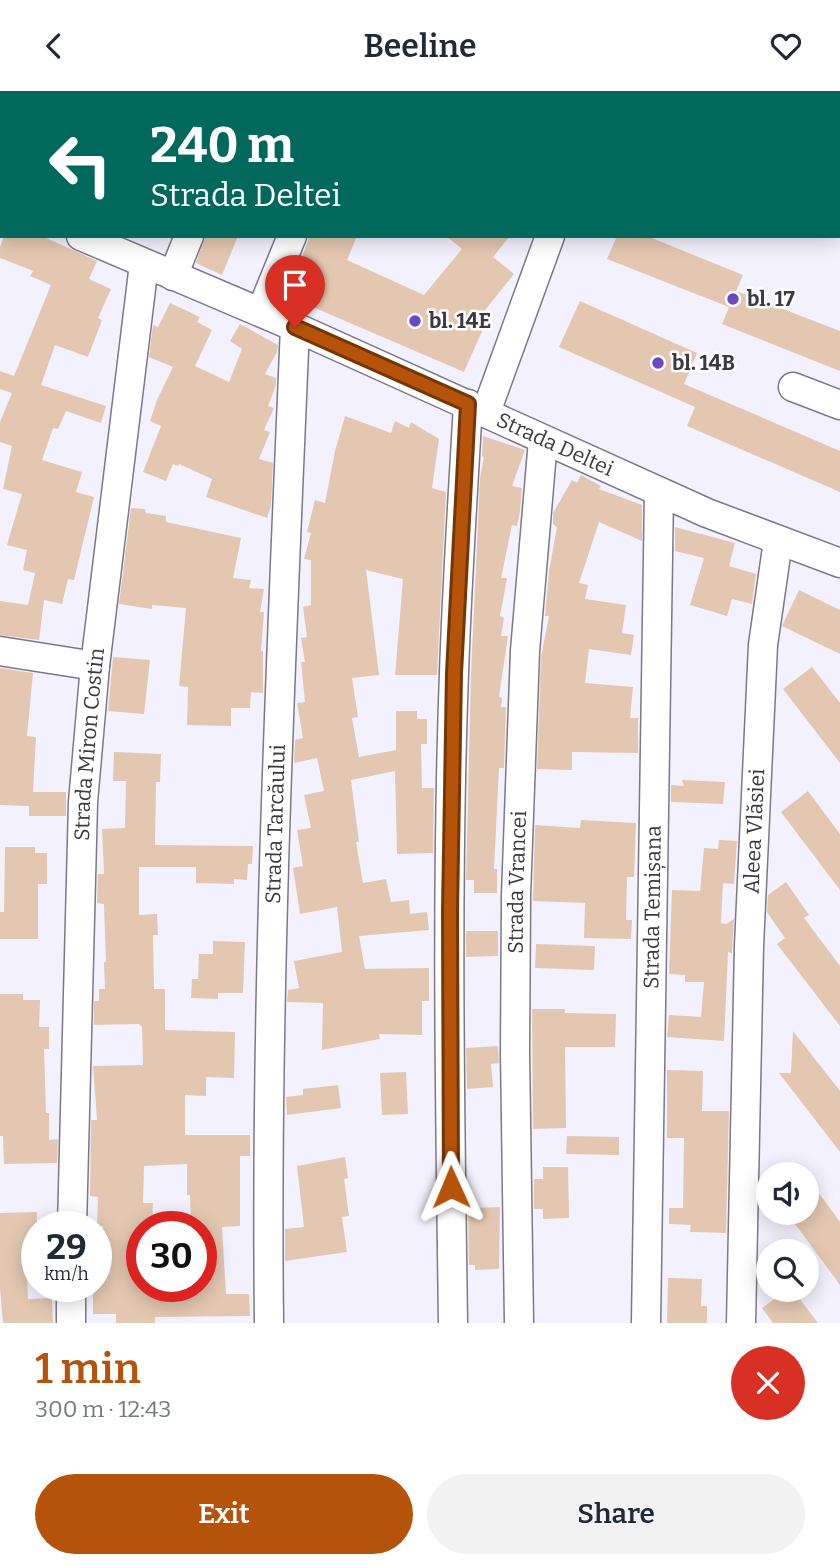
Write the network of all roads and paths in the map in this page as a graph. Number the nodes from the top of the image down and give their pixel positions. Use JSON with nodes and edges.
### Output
{"nodes":[{"id":1,"x":86,"y":238,"type":"edge"},
{"id":2,"x":188,"y":238,"type":"edge"},
{"id":3,"x":291,"y":238,"type":"edge"},
{"id":4,"x":549,"y":238,"type":"edge"},
{"id":5,"x":144,"y":264,"type":"junction"},
{"id":6,"x":173,"y":275,"type":"junction"},
{"id":7,"x":261,"y":312,"type":"junction"},
{"id":8,"x":295,"y":327,"type":"junction"},
{"id":9,"x":793,"y":387,"type":"dead end"},
{"id":10,"x":840,"y":405,"type":"edge"},
{"id":11,"x":477,"y":408,"type":"junction"},
{"id":12,"x":543,"y":440,"type":"junction"},
{"id":13,"x":659,"y":492,"type":"junction"},
{"id":14,"x":778,"y":541,"type":"junction"},
{"id":15,"x":840,"y":562,"type":"edge"},
{"id":16,"x":0,"y":651,"type":"edge"},
{"id":17,"x":95,"y":666,"type":"junction"},
{"id":18,"x":72,"y":1211,"type":"edge"},
{"id":19,"x":71,"y":1302,"type":"edge"},
{"id":20,"x":741,"y":1318,"type":"edge"},
{"id":21,"x":71,"y":1323,"type":"edge"},
{"id":22,"x":269,"y":1323,"type":"edge"},
{"id":23,"x":453,"y":1323,"type":"edge"},
{"id":24,"x":519,"y":1323,"type":"edge"},
{"id":25,"x":646,"y":1323,"type":"edge"}],
"edges":[{"from":1,"to":5,"type":"street","name":"Strada Deltei"},
{"from":2,"to":6,"type":"street"},
{"from":3,"to":7,"type":"street"},
{"from":4,"to":11,"type":"street"},
{"from":5,"to":6,"type":"street","name":"Strada Deltei"},
{"from":5,"to":17,"type":"street","name":"Strada Miron Costin"},
{"from":6,"to":7,"type":"street","name":"Strada Deltei"},
{"from":7,"to":8,"type":"street","name":"Strada Deltei"},
{"from":8,"to":11,"type":"street","name":"Strada Deltei"},
{"from":8,"to":22,"type":"street","name":"Strada Tarcăului"},
{"from":9,"to":10,"type":"street"},
{"from":11,"to":12,"type":"street","name":"Strada Deltei"},
{"from":11,"to":23,"type":"street"},
{"from":12,"to":13,"type":"street","name":"Strada Deltei"},
{"from":12,"to":24,"type":"street","name":"Strada Vrancei"},
{"from":13,"to":14,"type":"street","name":"Strada Deltei"},
{"from":13,"to":25,"type":"street","name":"Strada Temișana"},
{"from":14,"to":15,"type":"street","name":"Strada Deltei"},
{"from":14,"to":20,"type":"street","name":"Aleea Vlăsiei"},
{"from":16,"to":17,"type":"street"},
{"from":17,"to":18,"type":"street","name":"Strada Miron Costin"},
{"from":19,"to":21,"type":"street"}]}
